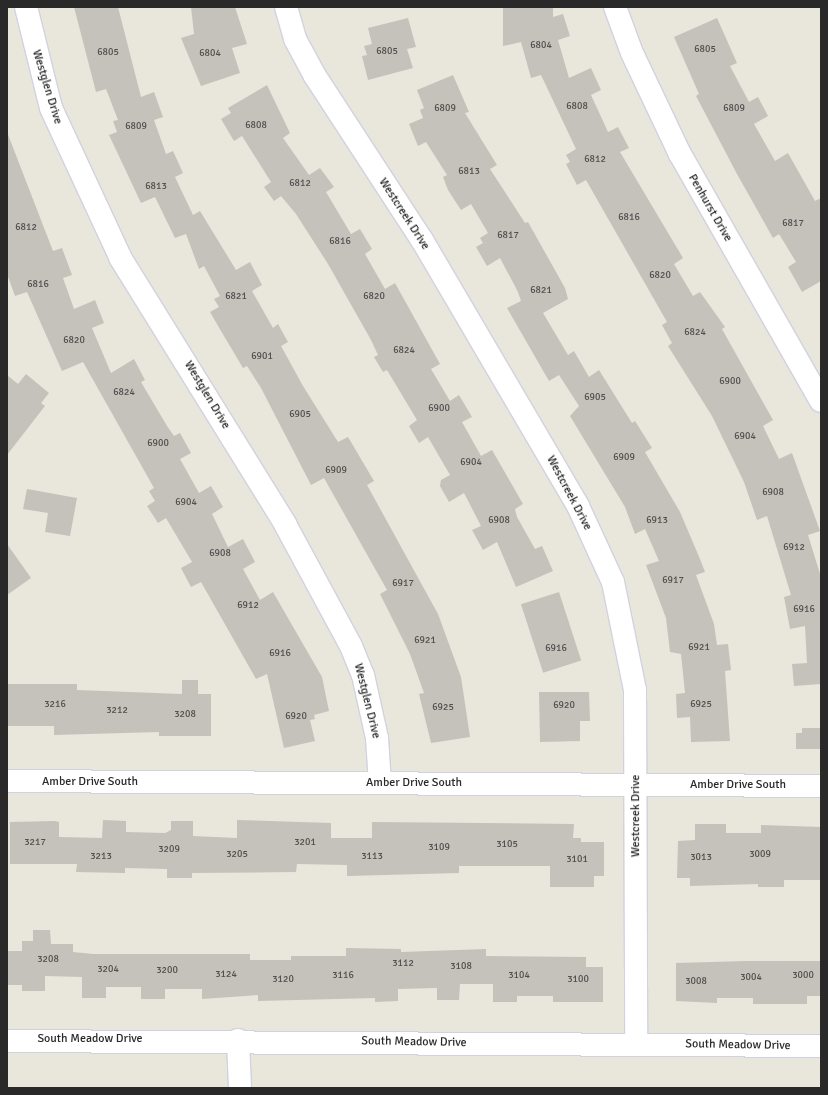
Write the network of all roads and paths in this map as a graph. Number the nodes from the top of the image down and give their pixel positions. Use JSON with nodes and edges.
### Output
{"nodes":[{"id":1,"x":26,"y":7,"type":"edge"},
{"id":2,"x":286,"y":7,"type":"edge"},
{"id":3,"x":615,"y":7,"type":"edge"},
{"id":4,"x":821,"y":401,"type":"edge"},
{"id":5,"x":7,"y":782,"type":"edge"},
{"id":6,"x":380,"y":783,"type":"junction"},
{"id":7,"x":636,"y":784,"type":"junction"},
{"id":8,"x":821,"y":786,"type":"edge"},
{"id":9,"x":238,"y":1040,"type":"junction"},
{"id":10,"x":7,"y":1041,"type":"edge"},
{"id":11,"x":636,"y":1044,"type":"junction"},
{"id":12,"x":821,"y":1046,"type":"edge"},
{"id":13,"x":240,"y":1088,"type":"edge"}],
"edges":[{"from":1,"to":6,"type":"street","name":"Westglen Drive"},
{"from":2,"to":7,"type":"street","name":"Westcreek Drive"},
{"from":3,"to":4,"type":"street","name":"Penhurst Drive"},
{"from":5,"to":6,"type":"street","name":"Amber Drive South"},
{"from":6,"to":7,"type":"street","name":"Amber Drive South"},
{"from":7,"to":8,"type":"street","name":"Amber Drive South"},
{"from":7,"to":11,"type":"street","name":"Westcreek Drive"},
{"from":9,"to":10,"type":"street","name":"South Meadow Drive"},
{"from":9,"to":11,"type":"street","name":"South Meadow Drive"},
{"from":9,"to":13,"type":"street"},
{"from":11,"to":12,"type":"street","name":"South Meadow Drive"}]}
